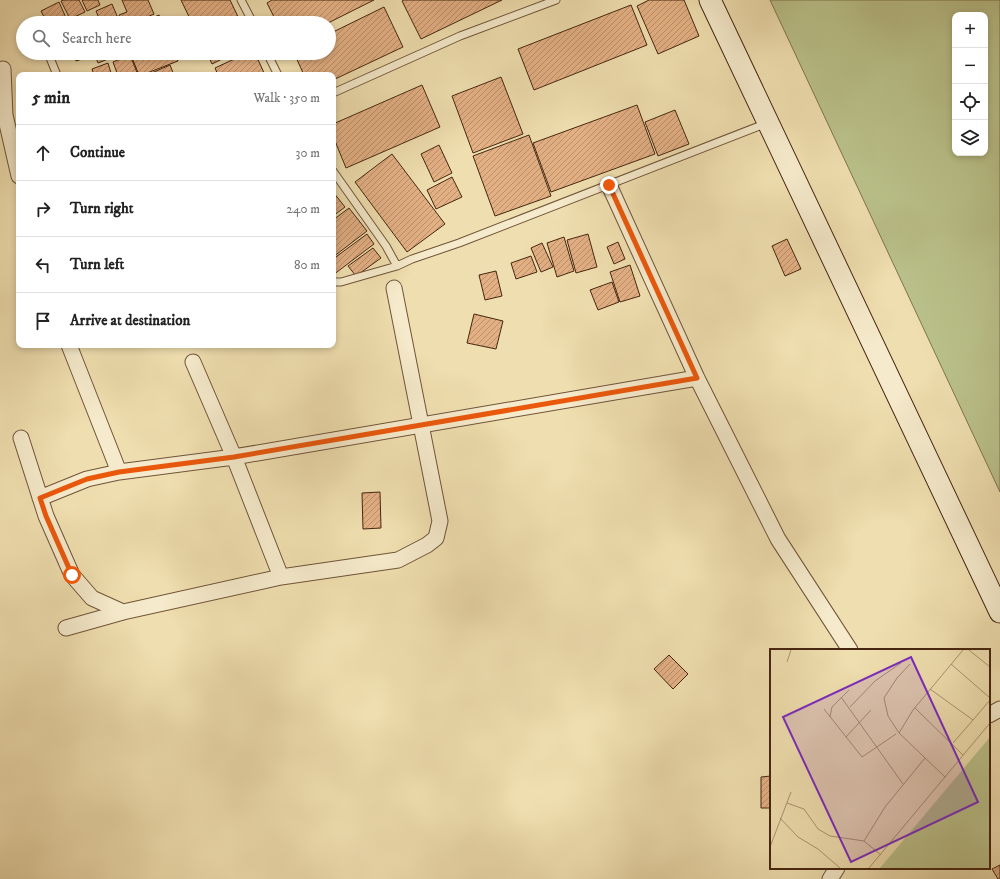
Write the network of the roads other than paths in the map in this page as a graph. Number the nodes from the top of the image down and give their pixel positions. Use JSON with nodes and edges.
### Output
{"nodes":[{"id":1,"x":241,"y":0,"type":"edge"},
{"id":2,"x":556,"y":0,"type":"edge"},
{"id":3,"x":710,"y":0,"type":"edge"},
{"id":4,"x":249,"y":16,"type":"edge"},
{"id":5,"x":51,"y":60,"type":"edge"},
{"id":6,"x":270,"y":60,"type":"edge"},
{"id":7,"x":3,"y":69,"type":"dead end"},
{"id":8,"x":56,"y":72,"type":"edge"},
{"id":9,"x":276,"y":72,"type":"edge"},
{"id":10,"x":336,"y":92,"type":"edge"},
{"id":11,"x":769,"y":122,"type":"junction"},
{"id":12,"x":16,"y":163,"type":"edge"},
{"id":13,"x":336,"y":175,"type":"edge"},
{"id":14,"x":609,"y":185,"type":"junction"},
{"id":15,"x":397,"y":266,"type":"junction"},
{"id":16,"x":336,"y":282,"type":"edge"},
{"id":17,"x":394,"y":288,"type":"dead end"},
{"id":18,"x":70,"y":348,"type":"edge"},
{"id":19,"x":193,"y":362,"type":"dead end"},
{"id":20,"x":697,"y":378,"type":"junction"},
{"id":21,"x":421,"y":425,"type":"junction"},
{"id":22,"x":21,"y":438,"type":"dead end"},
{"id":23,"x":234,"y":457,"type":"junction"},
{"id":24,"x":119,"y":472,"type":"junction"},
{"id":25,"x":40,"y":498,"type":"junction"},
{"id":26,"x":281,"y":577,"type":"junction"},
{"id":27,"x":123,"y":612,"type":"junction"},
{"id":28,"x":1000,"y":612,"type":"edge"},
{"id":29,"x":66,"y":628,"type":"dead end"},
{"id":30,"x":849,"y":649,"type":"edge"},
{"id":31,"x":1000,"y":709,"type":"edge"},
{"id":32,"x":990,"y":714,"type":"edge"},
{"id":33,"x":836,"y":869,"type":"edge"},
{"id":34,"x":830,"y":879,"type":"edge"}],
"edges":[{"from":1,"to":4,"type":"lane"},
{"from":2,"to":10,"type":"lane"},
{"from":3,"to":11,"type":"street"},
{"from":5,"to":8,"type":"lane"},
{"from":6,"to":9,"type":"lane"},
{"from":7,"to":12,"type":"street"},
{"from":11,"to":14,"type":"lane"},
{"from":11,"to":28,"type":"street"},
{"from":13,"to":15,"type":"lane"},
{"from":14,"to":15,"type":"lane"},
{"from":14,"to":20,"type":"street"},
{"from":15,"to":16,"type":"lane"},
{"from":17,"to":21,"type":"street"},
{"from":18,"to":24,"type":"street"},
{"from":19,"to":23,"type":"street"},
{"from":20,"to":21,"type":"street"},
{"from":20,"to":30,"type":"street"},
{"from":21,"to":23,"type":"street"},
{"from":21,"to":26,"type":"street"},
{"from":22,"to":25,"type":"street"},
{"from":23,"to":24,"type":"street"},
{"from":23,"to":26,"type":"street"},
{"from":24,"to":25,"type":"street"},
{"from":25,"to":27,"type":"street"},
{"from":26,"to":27,"type":"street"},
{"from":27,"to":29,"type":"street"},
{"from":31,"to":32,"type":"street"},
{"from":33,"to":34,"type":"street"}]}
